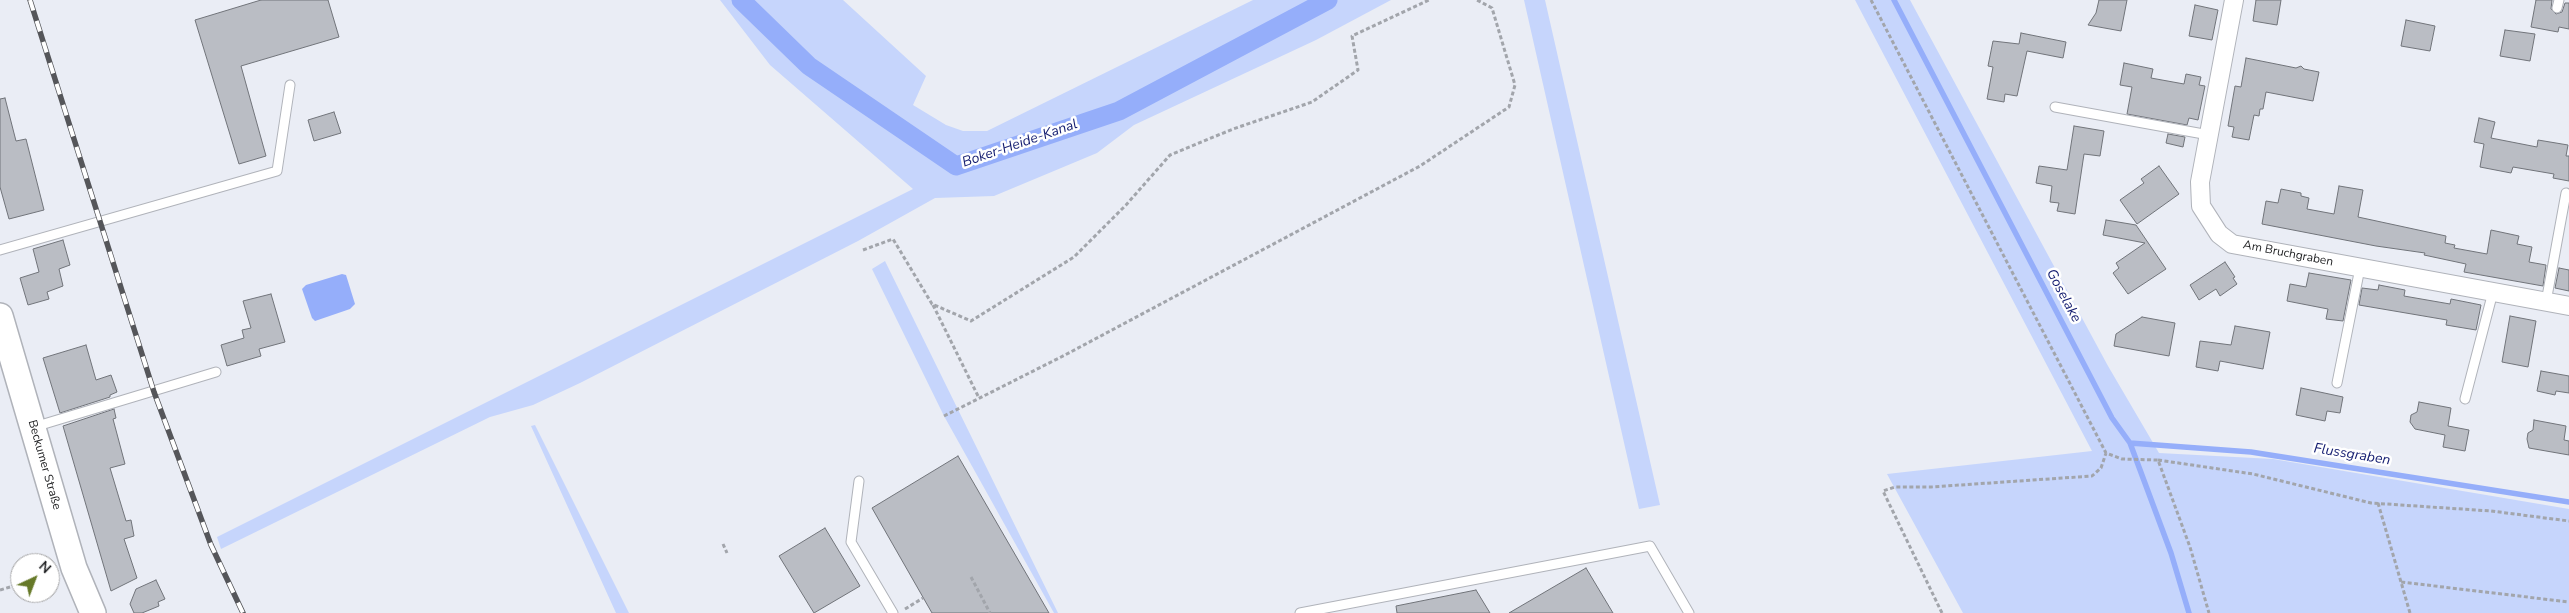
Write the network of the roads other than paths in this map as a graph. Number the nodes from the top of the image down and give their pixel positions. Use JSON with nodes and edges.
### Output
{"nodes":[{"id":1,"x":2234,"y":0,"type":"edge"},
{"id":2,"x":290,"y":85,"type":"dead end"},
{"id":3,"x":2055,"y":107,"type":"dead end"},
{"id":4,"x":2209,"y":135,"type":"junction"},
{"id":5,"x":2566,"y":193,"type":"dead end"},
{"id":6,"x":0,"y":250,"type":"edge"},
{"id":7,"x":2360,"y":268,"type":"junction"},
{"id":8,"x":2493,"y":292,"type":"junction"},
{"id":9,"x":2546,"y":302,"type":"junction"},
{"id":10,"x":2569,"y":306,"type":"edge"},
{"id":11,"x":0,"y":316,"type":"edge"},
{"id":12,"x":216,"y":372,"type":"dead end"},
{"id":13,"x":2337,"y":383,"type":"dead end"},
{"id":14,"x":2465,"y":399,"type":"dead end"},
{"id":15,"x":33,"y":427,"type":"junction"},
{"id":16,"x":859,"y":481,"type":"dead end"},
{"id":17,"x":93,"y":613,"type":"edge"},
{"id":18,"x":893,"y":613,"type":"edge"},
{"id":19,"x":1300,"y":613,"type":"edge"},
{"id":20,"x":1689,"y":613,"type":"edge"}],
"edges":[{"from":1,"to":4,"type":"street","name":"Am Bruchgraben"},
{"from":2,"to":6,"type":"lane"},
{"from":3,"to":4,"type":"lane"},
{"from":4,"to":7,"type":"street","name":"Am Bruchgraben"},
{"from":5,"to":9,"type":"lane"},
{"from":7,"to":8,"type":"street","name":"Am Bruchgraben"},
{"from":7,"to":13,"type":"lane"},
{"from":8,"to":9,"type":"street","name":"Am Bruchgraben"},
{"from":8,"to":14,"type":"lane"},
{"from":9,"to":10,"type":"street","name":"Am Bruchgraben"},
{"from":11,"to":15,"type":"main road","name":"Beckumer Straße"},
{"from":12,"to":15,"type":"lane"},
{"from":15,"to":17,"type":"main road","name":"Beckumer Straße"},
{"from":16,"to":18,"type":"lane"},
{"from":19,"to":20,"type":"lane"}]}
